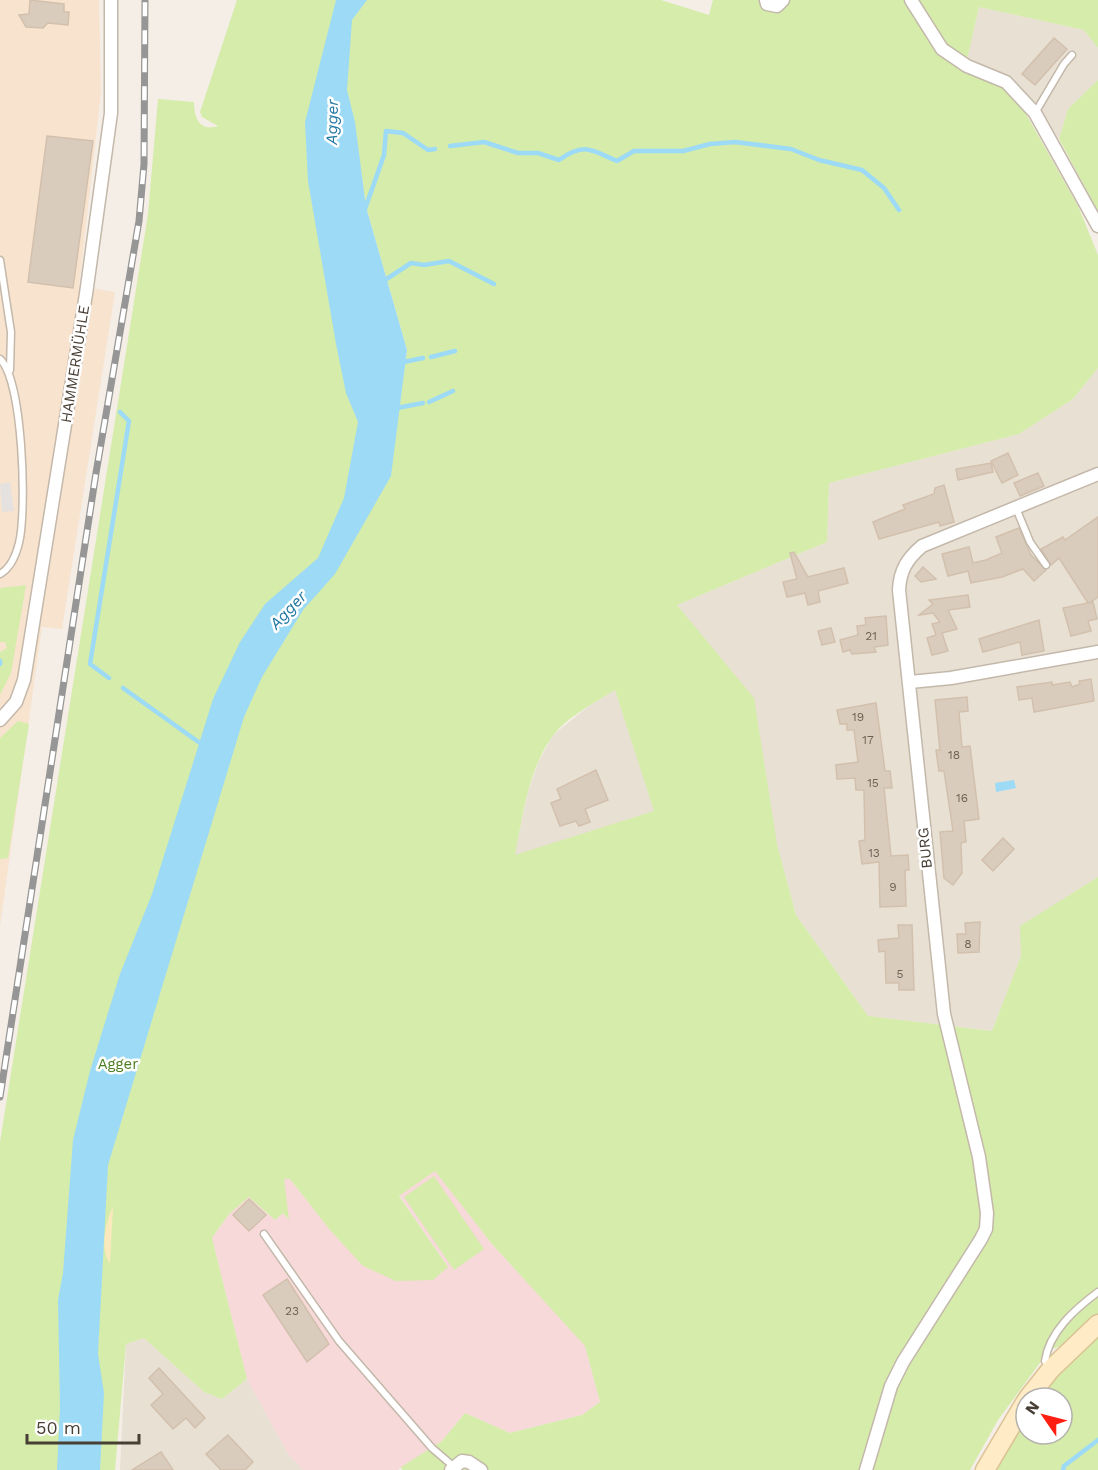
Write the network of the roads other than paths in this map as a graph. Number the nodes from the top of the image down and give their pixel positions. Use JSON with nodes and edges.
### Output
{"nodes":[{"id":1,"x":111,"y":0,"type":"edge"},
{"id":2,"x":766,"y":0,"type":"edge"},
{"id":3,"x":783,"y":0,"type":"edge"},
{"id":4,"x":911,"y":0,"type":"edge"},
{"id":5,"x":1072,"y":55,"type":"dead end"},
{"id":6,"x":1035,"y":113,"type":"junction"},
{"id":7,"x":1098,"y":226,"type":"edge"},
{"id":8,"x":0,"y":261,"type":"edge"},
{"id":9,"x":0,"y":359,"type":"edge"},
{"id":10,"x":10,"y":371,"type":"junction"},
{"id":11,"x":1098,"y":474,"type":"edge"},
{"id":12,"x":1016,"y":508,"type":"junction"},
{"id":13,"x":1046,"y":565,"type":"dead end"},
{"id":14,"x":0,"y":574,"type":"edge"},
{"id":15,"x":1098,"y":652,"type":"edge"},
{"id":16,"x":910,"y":682,"type":"junction"},
{"id":17,"x":0,"y":720,"type":"edge"},
{"id":18,"x":264,"y":1234,"type":"dead end"},
{"id":19,"x":1098,"y":1292,"type":"edge"},
{"id":20,"x":1098,"y":1324,"type":"edge"},
{"id":21,"x":1051,"y":1369,"type":"junction"},
{"id":22,"x":1037,"y":1386,"type":"edge"},
{"id":23,"x":1014,"y":1421,"type":"edge"},
{"id":24,"x":452,"y":1468,"type":"edge"},
{"id":25,"x":481,"y":1470,"type":"edge"},
{"id":26,"x":866,"y":1470,"type":"edge"},
{"id":27,"x":985,"y":1470,"type":"edge"}],
"edges":[{"from":1,"to":17,"type":"street","name":"HAMMERMÜHLE"},
{"from":2,"to":3,"type":"street"},
{"from":4,"to":6,"type":"street"},
{"from":5,"to":6,"type":"lane"},
{"from":6,"to":7,"type":"street"},
{"from":8,"to":10,"type":"lane"},
{"from":9,"to":10,"type":"lane"},
{"from":10,"to":14,"type":"lane"},
{"from":11,"to":12,"type":"street","name":"BURG"},
{"from":12,"to":13,"type":"lane"},
{"from":12,"to":16,"type":"street","name":"BURG"},
{"from":15,"to":16,"type":"street"},
{"from":16,"to":26,"type":"street","name":"BURG"},
{"from":18,"to":24,"type":"lane"},
{"from":19,"to":21,"type":"lane"},
{"from":20,"to":21,"type":"main road"},
{"from":21,"to":22,"type":"main road"},
{"from":23,"to":27,"type":"main road"},
{"from":24,"to":25,"type":"street"}]}
